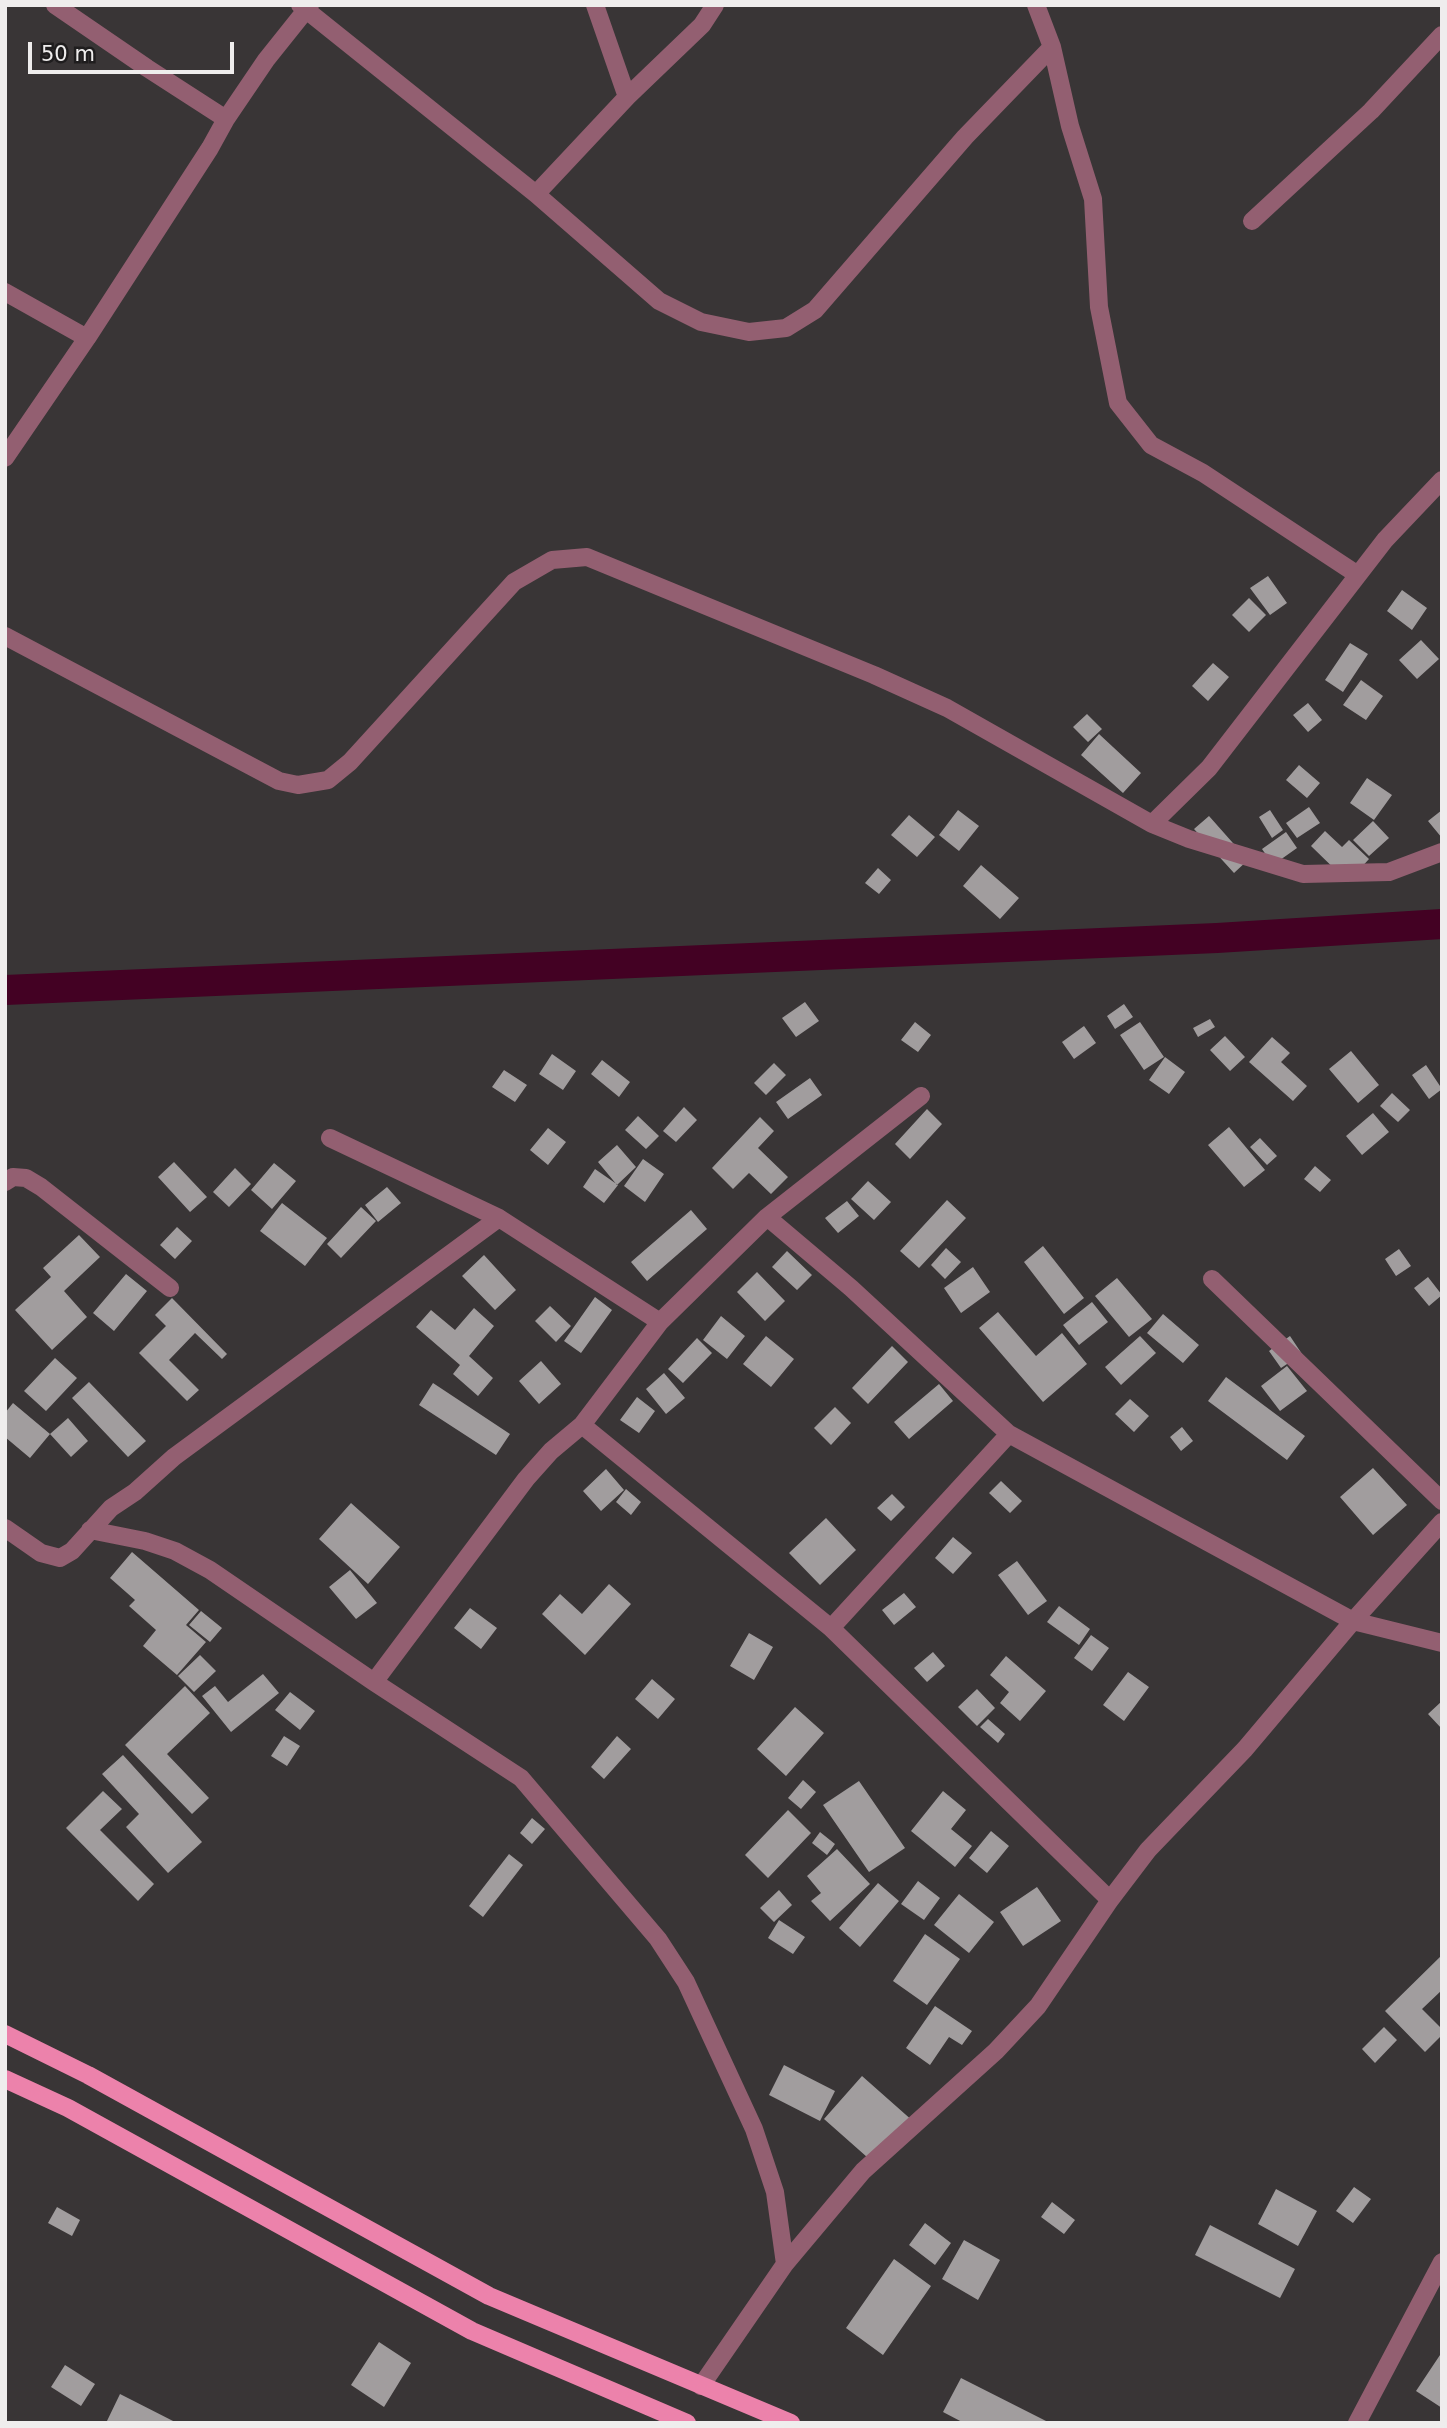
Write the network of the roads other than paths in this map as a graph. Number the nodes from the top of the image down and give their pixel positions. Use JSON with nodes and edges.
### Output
{"nodes":[{"id":1,"x":55,"y":5,"type":"edge"},
{"id":2,"x":595,"y":5,"type":"edge"},
{"id":3,"x":715,"y":5,"type":"edge"},
{"id":4,"x":1036,"y":5,"type":"edge"},
{"id":5,"x":305,"y":7,"type":"edge"},
{"id":6,"x":1442,"y":35,"type":"edge"},
{"id":7,"x":1052,"y":47,"type":"junction"},
{"id":8,"x":627,"y":97,"type":"junction"},
{"id":9,"x":226,"y":119,"type":"junction"},
{"id":10,"x":536,"y":194,"type":"junction"},
{"id":11,"x":1252,"y":221,"type":"dead end"},
{"id":12,"x":5,"y":292,"type":"edge"},
{"id":13,"x":87,"y":338,"type":"junction"},
{"id":14,"x":5,"y":458,"type":"edge"},
{"id":15,"x":1442,"y":480,"type":"edge"},
{"id":16,"x":1359,"y":575,"type":"junction"},
{"id":17,"x":5,"y":636,"type":"edge"},
{"id":18,"x":1152,"y":824,"type":"junction"},
{"id":19,"x":1442,"y":852,"type":"edge"},
{"id":20,"x":921,"y":1096,"type":"dead end"},
{"id":21,"x":330,"y":1138,"type":"dead end"},
{"id":22,"x":5,"y":1182,"type":"edge"},
{"id":23,"x":768,"y":1217,"type":"junction"},
{"id":24,"x":499,"y":1219,"type":"junction"},
{"id":25,"x":1212,"y":1279,"type":"dead end"},
{"id":26,"x":170,"y":1288,"type":"dead end"},
{"id":27,"x":660,"y":1322,"type":"junction"},
{"id":28,"x":582,"y":1425,"type":"junction"},
{"id":29,"x":1009,"y":1434,"type":"junction"},
{"id":30,"x":1442,"y":1501,"type":"edge"},
{"id":31,"x":1442,"y":1522,"type":"edge"},
{"id":32,"x":5,"y":1528,"type":"edge"},
{"id":33,"x":90,"y":1530,"type":"junction"},
{"id":34,"x":1353,"y":1621,"type":"junction"},
{"id":35,"x":831,"y":1628,"type":"junction"},
{"id":36,"x":1442,"y":1643,"type":"edge"},
{"id":37,"x":374,"y":1682,"type":"junction"},
{"id":38,"x":1110,"y":1900,"type":"junction"},
{"id":39,"x":5,"y":2034,"type":"edge"},
{"id":40,"x":5,"y":2079,"type":"edge"},
{"id":41,"x":1442,"y":2262,"type":"edge"},
{"id":42,"x":785,"y":2264,"type":"junction"},
{"id":43,"x":701,"y":2386,"type":"junction"},
{"id":44,"x":677,"y":2421,"type":"edge"},
{"id":45,"x":791,"y":2423,"type":"edge"},
{"id":46,"x":1357,"y":2423,"type":"edge"}],
"edges":[{"from":1,"to":9,"type":"street"},
{"from":2,"to":8,"type":"street"},
{"from":3,"to":8,"type":"street"},
{"from":4,"to":7,"type":"street"},
{"from":5,"to":9,"type":"street"},
{"from":5,"to":10,"type":"street"},
{"from":6,"to":11,"type":"street"},
{"from":7,"to":10,"type":"street"},
{"from":7,"to":16,"type":"street"},
{"from":8,"to":10,"type":"street"},
{"from":9,"to":13,"type":"street"},
{"from":12,"to":13,"type":"street"},
{"from":13,"to":14,"type":"street"},
{"from":15,"to":16,"type":"street"},
{"from":16,"to":18,"type":"street"},
{"from":17,"to":18,"type":"street"},
{"from":18,"to":19,"type":"street"},
{"from":20,"to":23,"type":"street"},
{"from":21,"to":24,"type":"street"},
{"from":22,"to":26,"type":"street"},
{"from":23,"to":27,"type":"street"},
{"from":23,"to":29,"type":"street"},
{"from":24,"to":27,"type":"street"},
{"from":24,"to":33,"type":"street"},
{"from":25,"to":30,"type":"street"},
{"from":27,"to":28,"type":"street"},
{"from":28,"to":35,"type":"street"},
{"from":28,"to":37,"type":"street"},
{"from":29,"to":34,"type":"street"},
{"from":29,"to":35,"type":"street"},
{"from":31,"to":34,"type":"street"},
{"from":32,"to":33,"type":"street"},
{"from":33,"to":37,"type":"street"},
{"from":34,"to":36,"type":"street"},
{"from":34,"to":38,"type":"street"},
{"from":35,"to":38,"type":"street"},
{"from":37,"to":42,"type":"street"},
{"from":38,"to":42,"type":"street"},
{"from":39,"to":43,"type":"main road"},
{"from":40,"to":44,"type":"main road"},
{"from":41,"to":46,"type":"street"},
{"from":42,"to":43,"type":"street"},
{"from":43,"to":45,"type":"main road"}]}
